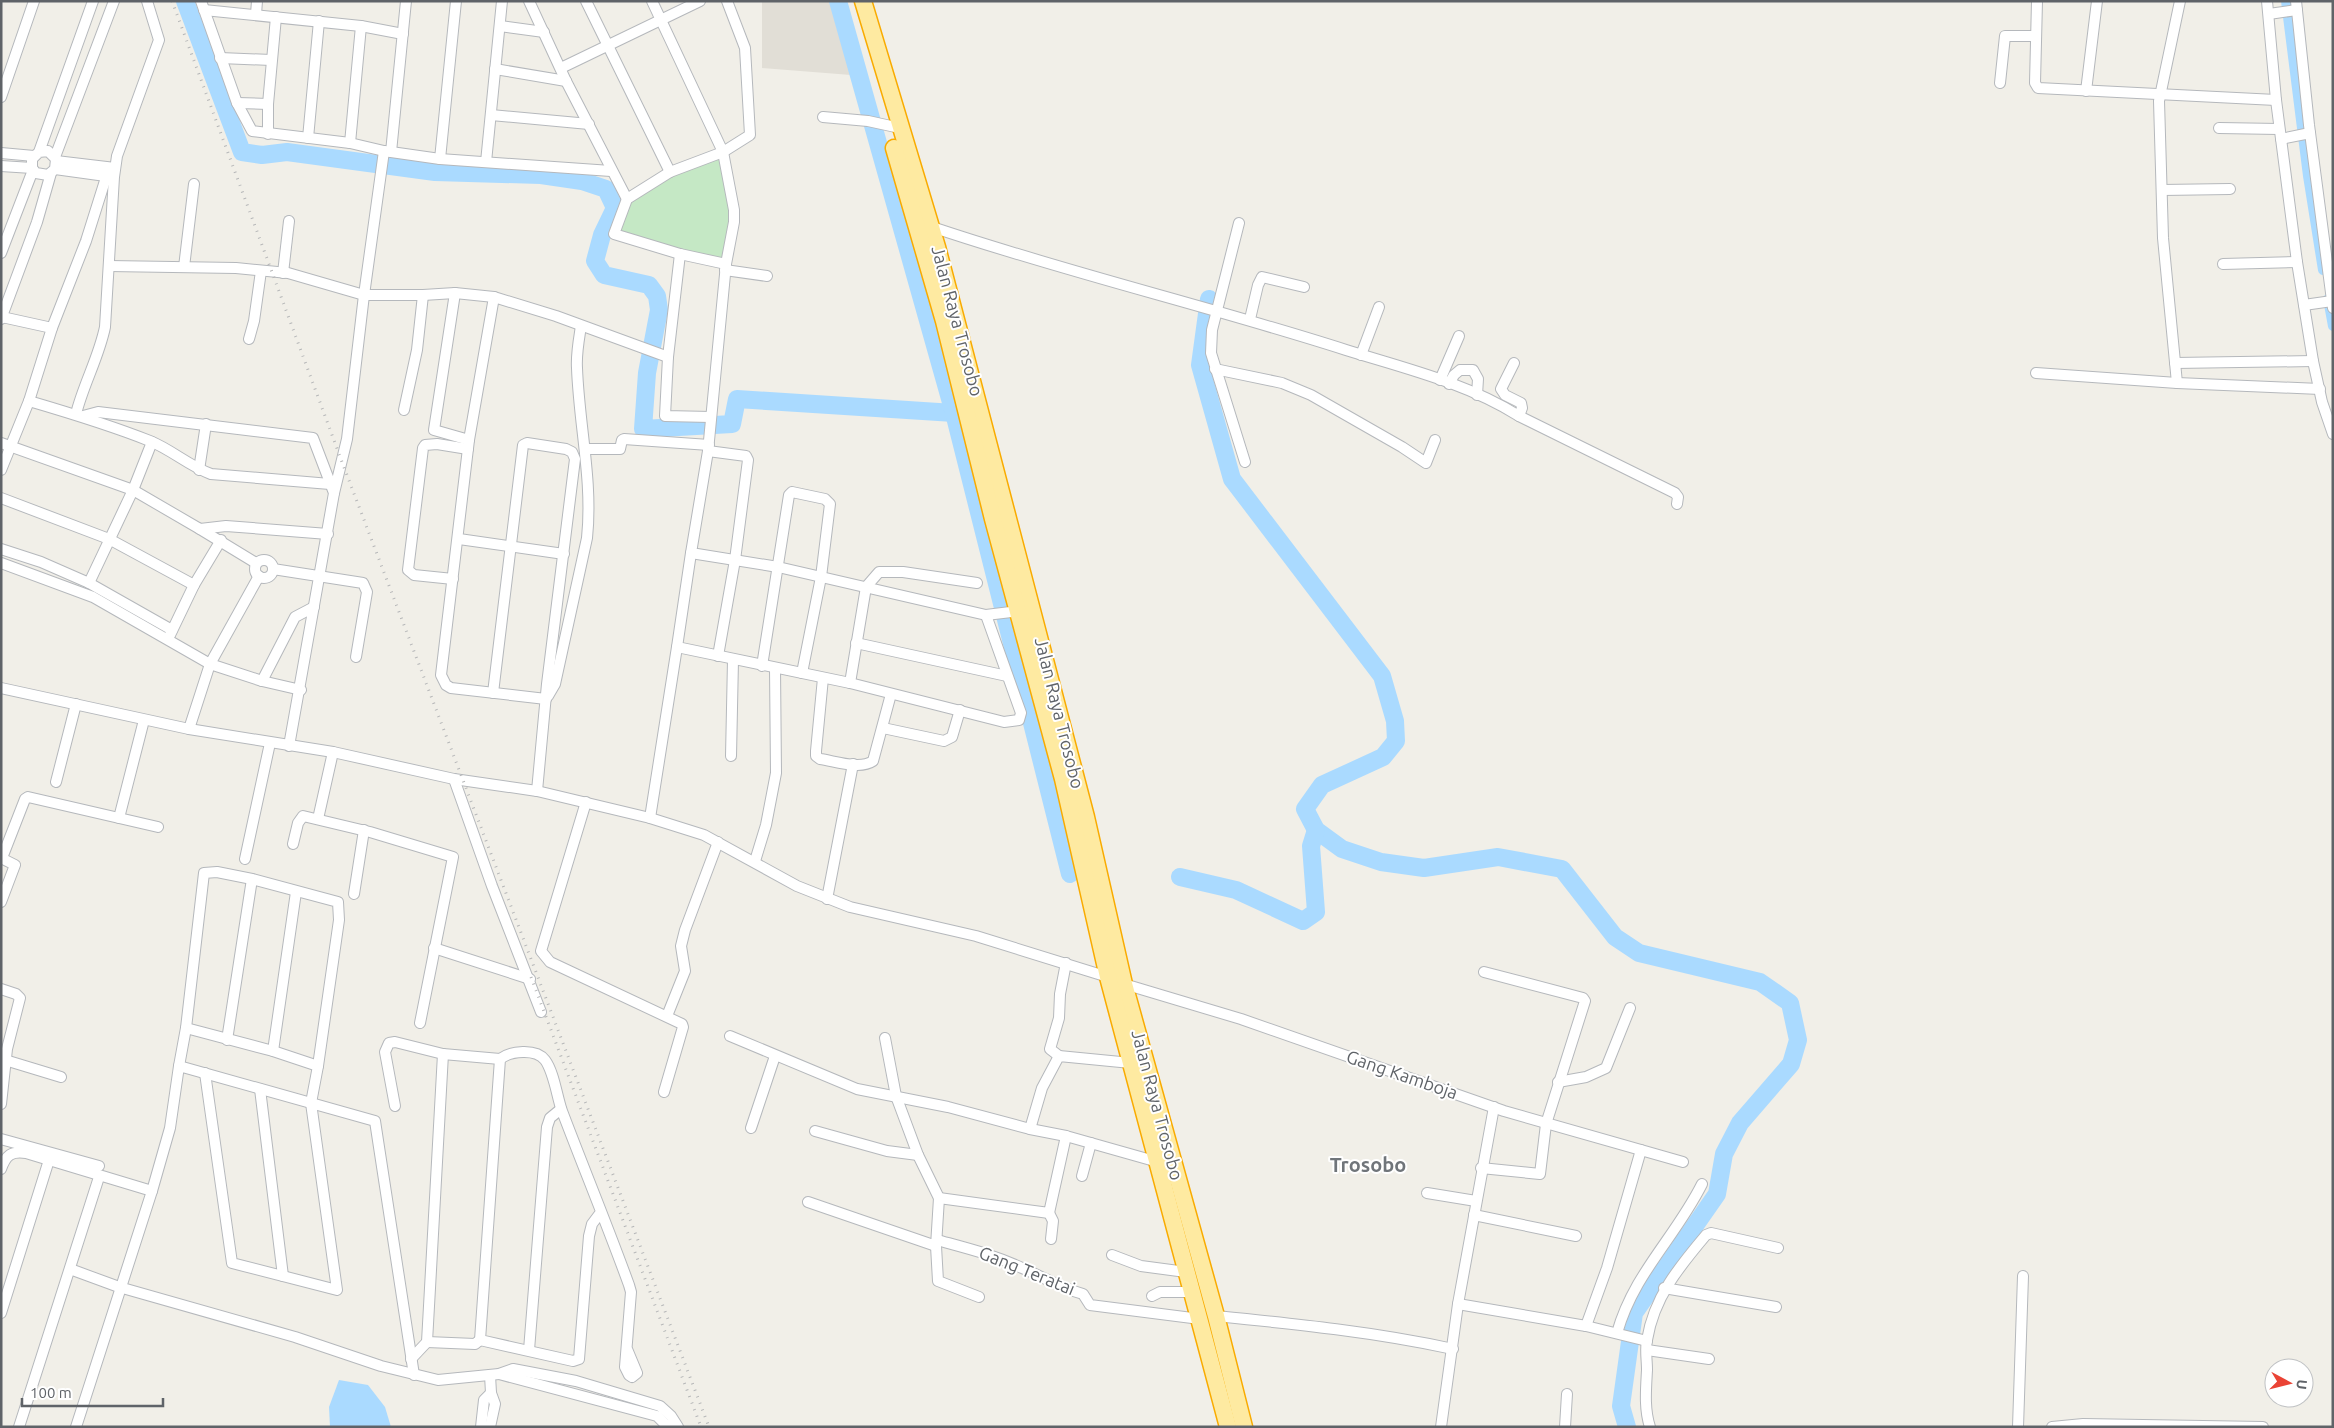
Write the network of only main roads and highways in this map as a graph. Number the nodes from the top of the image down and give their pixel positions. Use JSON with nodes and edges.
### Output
{"nodes":[{"id":1,"x":852,"y":1,"type":"edge"},
{"id":2,"x":863,"y":1,"type":"edge"},
{"id":3,"x":884,"y":124,"type":"junction"},
{"id":4,"x":1089,"y":865,"type":"junction"},
{"id":5,"x":1094,"y":883,"type":"junction"},
{"id":6,"x":1208,"y":1318,"type":"junction"},
{"id":7,"x":1228,"y":1427,"type":"edge"},
{"id":8,"x":1244,"y":1427,"type":"edge"}],
"edges":[{"from":1,"to":3,"type":"highway","name":"Jalan Raya Trosobo"},
{"from":2,"to":3,"type":"highway","name":"Jalan Raya Trosobo"},
{"from":3,"to":4,"type":"highway","name":"Jalan Raya Trosobo"},
{"from":3,"to":4,"type":"highway","name":"Jalan Raya Trosobo"},
{"from":4,"to":5,"type":"highway","name":"Jalan Raya Trosobo"},
{"from":5,"to":6,"type":"highway","name":"Jalan Raya Trosobo"},
{"from":5,"to":6,"type":"highway","name":"Jalan Raya Trosobo"},
{"from":6,"to":7,"type":"highway","name":"Jalan Raya Trosobo"},
{"from":6,"to":8,"type":"highway","name":"Jalan Raya Trosobo"}]}
